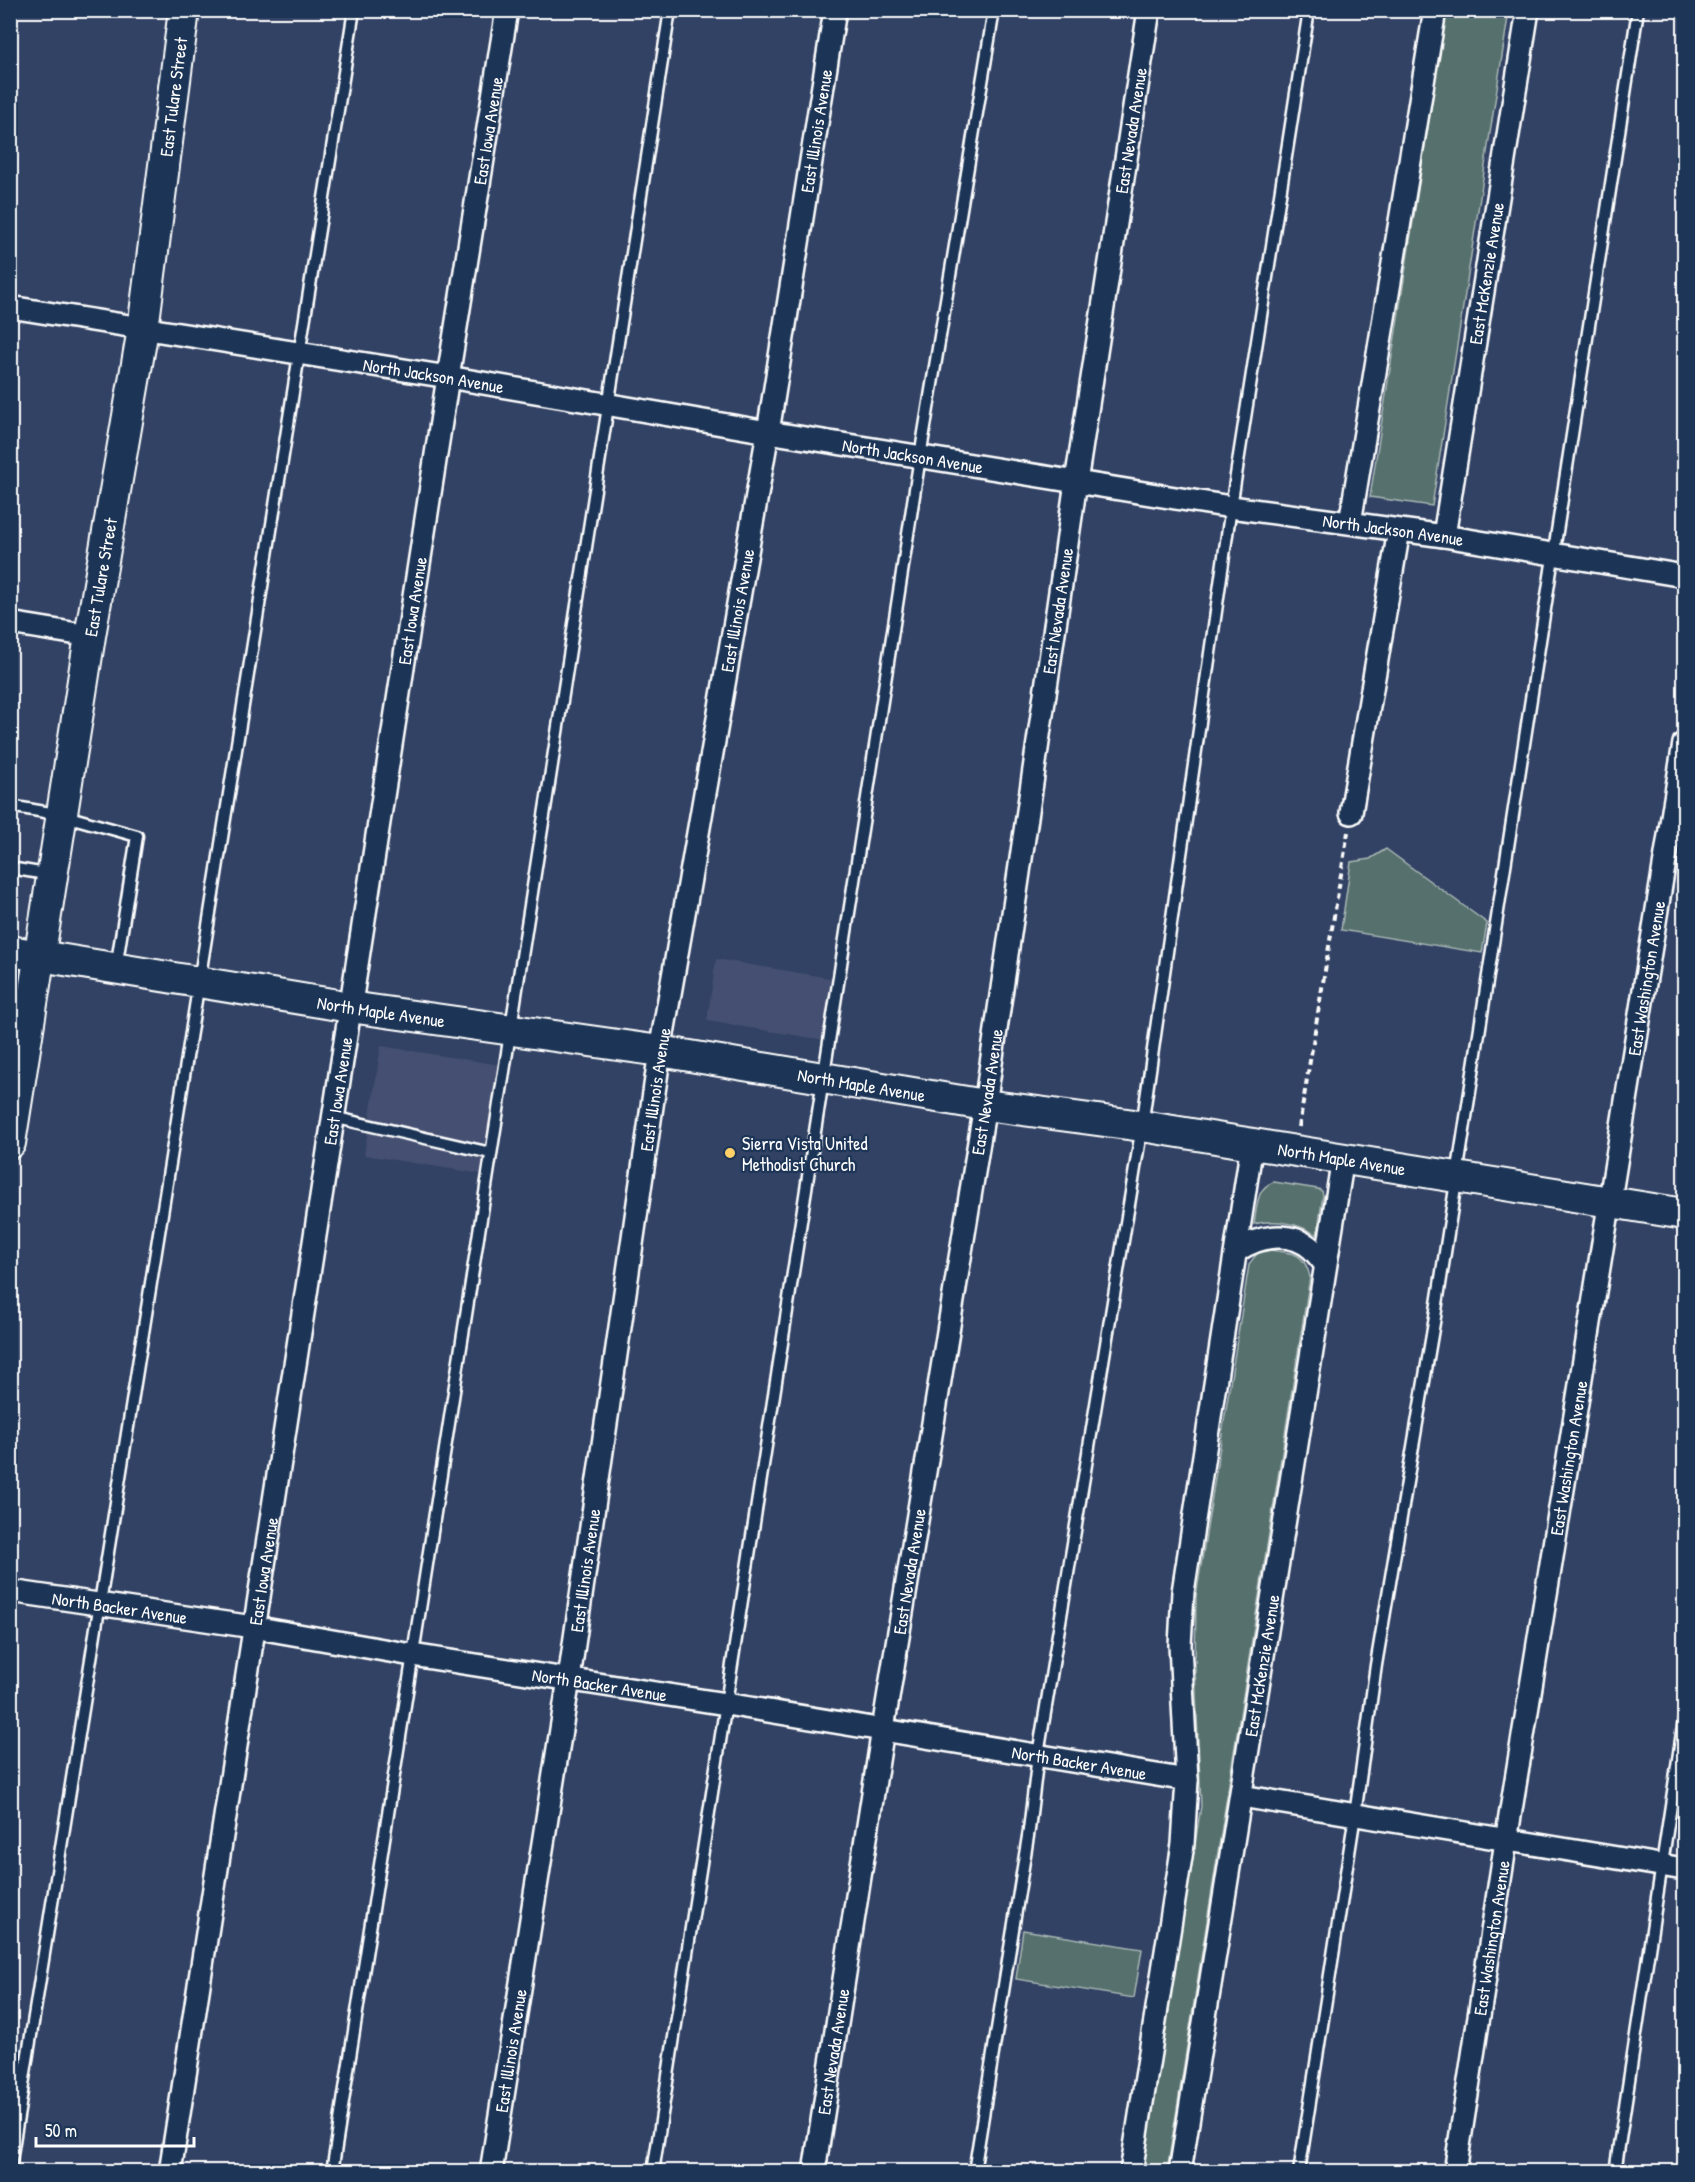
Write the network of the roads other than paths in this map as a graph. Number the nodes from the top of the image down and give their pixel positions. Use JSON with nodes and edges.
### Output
{"nodes":[{"id":1,"x":184,"y":10,"type":"edge"},
{"id":2,"x":354,"y":10,"type":"edge"},
{"id":3,"x":507,"y":10,"type":"edge"},
{"id":4,"x":670,"y":10,"type":"edge"},
{"id":5,"x":835,"y":10,"type":"edge"},
{"id":6,"x":994,"y":10,"type":"edge"},
{"id":7,"x":1149,"y":10,"type":"edge"},
{"id":8,"x":1309,"y":10,"type":"edge"},
{"id":9,"x":1435,"y":10,"type":"edge"},
{"id":10,"x":1528,"y":10,"type":"edge"},
{"id":11,"x":1638,"y":10,"type":"edge"},
{"id":12,"x":10,"y":307,"type":"edge"},
{"id":13,"x":143,"y":329,"type":"junction"},
{"id":14,"x":299,"y":353,"type":"junction"},
{"id":15,"x":448,"y":377,"type":"junction"},
{"id":16,"x":609,"y":405,"type":"junction"},
{"id":17,"x":768,"y":432,"type":"junction"},
{"id":18,"x":920,"y":457,"type":"junction"},
{"id":19,"x":1076,"y":482,"type":"junction"},
{"id":20,"x":1231,"y":507,"type":"junction"},
{"id":21,"x":1350,"y":523,"type":"junction"},
{"id":22,"x":1399,"y":530,"type":"junction"},
{"id":23,"x":1444,"y":536,"type":"junction"},
{"id":24,"x":1553,"y":555,"type":"junction"},
{"id":25,"x":1684,"y":576,"type":"edge"},
{"id":26,"x":10,"y":623,"type":"edge"},
{"id":27,"x":90,"y":636,"type":"junction"},
{"id":28,"x":1684,"y":743,"type":"edge"},
{"id":29,"x":10,"y":806,"type":"edge"},
{"id":30,"x":1351,"y":813,"type":"road end"},
{"id":31,"x":62,"y":815,"type":"junction"},
{"id":32,"x":10,"y":868,"type":"edge"},
{"id":33,"x":52,"y":875,"type":"junction"},
{"id":34,"x":25,"y":953,"type":"edge"},
{"id":35,"x":116,"y":968,"type":"junction"},
{"id":36,"x":200,"y":982,"type":"junction"},
{"id":37,"x":350,"y":1007,"type":"junction"},
{"id":38,"x":510,"y":1030,"type":"junction"},
{"id":39,"x":660,"y":1051,"type":"junction"},
{"id":40,"x":823,"y":1078,"type":"junction"},
{"id":41,"x":985,"y":1105,"type":"junction"},
{"id":42,"x":13,"y":1106,"type":"edge"},
{"id":43,"x":333,"y":1117,"type":"junction"},
{"id":44,"x":1142,"y":1126,"type":"junction"},
{"id":45,"x":10,"y":1143,"type":"edge"},
{"id":46,"x":1252,"y":1144,"type":"junction"},
{"id":47,"x":491,"y":1153,"type":"junction"},
{"id":48,"x":1343,"y":1158,"type":"junction"},
{"id":49,"x":1456,"y":1177,"type":"junction"},
{"id":50,"x":1611,"y":1202,"type":"junction"},
{"id":51,"x":1684,"y":1214,"type":"edge"},
{"id":52,"x":1237,"y":1251,"type":"junction"},
{"id":53,"x":1325,"y":1264,"type":"junction"},
{"id":54,"x":10,"y":1591,"type":"edge"},
{"id":55,"x":100,"y":1605,"type":"junction"},
{"id":56,"x":253,"y":1627,"type":"junction"},
{"id":57,"x":412,"y":1655,"type":"junction"},
{"id":58,"x":569,"y":1679,"type":"junction"},
{"id":59,"x":726,"y":1704,"type":"junction"},
{"id":60,"x":1684,"y":1720,"type":"edge"},
{"id":61,"x":883,"y":1730,"type":"junction"},
{"id":62,"x":1038,"y":1755,"type":"junction"},
{"id":63,"x":1187,"y":1780,"type":"junction"},
{"id":64,"x":1241,"y":1796,"type":"junction"},
{"id":65,"x":1355,"y":1815,"type":"junction"},
{"id":66,"x":1506,"y":1841,"type":"junction"},
{"id":67,"x":1661,"y":1865,"type":"junction"},
{"id":68,"x":1684,"y":1869,"type":"edge"},
{"id":69,"x":10,"y":2167,"type":"edge"},
{"id":70,"x":170,"y":2172,"type":"edge"},
{"id":71,"x":332,"y":2172,"type":"edge"},
{"id":72,"x":491,"y":2172,"type":"edge"},
{"id":73,"x":653,"y":2172,"type":"edge"},
{"id":74,"x":814,"y":2172,"type":"edge"},
{"id":75,"x":974,"y":2172,"type":"edge"},
{"id":76,"x":1131,"y":2172,"type":"edge"},
{"id":77,"x":1180,"y":2172,"type":"edge"},
{"id":78,"x":1299,"y":2172,"type":"edge"},
{"id":79,"x":1455,"y":2172,"type":"edge"},
{"id":80,"x":1615,"y":2172,"type":"edge"}],
"edges":[{"from":1,"to":13,"type":"main road","name":"East Tulare Street"},
{"from":2,"to":14,"type":"lane"},
{"from":3,"to":15,"type":"street","name":"East Iowa Avenue"},
{"from":4,"to":16,"type":"lane"},
{"from":5,"to":17,"type":"street","name":"East Illinois Avenue"},
{"from":6,"to":18,"type":"lane"},
{"from":7,"to":19,"type":"street","name":"East Nevada Avenue"},
{"from":8,"to":20,"type":"lane"},
{"from":9,"to":21,"type":"street"},
{"from":10,"to":23,"type":"street","name":"East McKenzie Avenue"},
{"from":11,"to":24,"type":"lane"},
{"from":12,"to":13,"type":"street","name":"North Jackson Avenue"},
{"from":13,"to":14,"type":"street","name":"North Jackson Avenue"},
{"from":13,"to":27,"type":"main road","name":"East Tulare Street"},
{"from":14,"to":15,"type":"street","name":"North Jackson Avenue"},
{"from":14,"to":36,"type":"lane"},
{"from":15,"to":16,"type":"street","name":"North Jackson Avenue"},
{"from":15,"to":37,"type":"street","name":"East Iowa Avenue"},
{"from":16,"to":17,"type":"street","name":"North Jackson Avenue"},
{"from":16,"to":38,"type":"lane"},
{"from":17,"to":18,"type":"street","name":"North Jackson Avenue"},
{"from":17,"to":39,"type":"street","name":"East Illinois Avenue"},
{"from":18,"to":19,"type":"street","name":"North Jackson Avenue"},
{"from":18,"to":40,"type":"lane"},
{"from":19,"to":20,"type":"street","name":"North Jackson Avenue"},
{"from":19,"to":41,"type":"street","name":"East Nevada Avenue"},
{"from":20,"to":21,"type":"street","name":"North Jackson Avenue"},
{"from":20,"to":44,"type":"lane"},
{"from":21,"to":22,"type":"street","name":"North Jackson Avenue"},
{"from":22,"to":23,"type":"street","name":"North Jackson Avenue"},
{"from":22,"to":30,"type":"street"},
{"from":23,"to":24,"type":"street","name":"North Jackson Avenue"},
{"from":24,"to":25,"type":"street","name":"North Jackson Avenue"},
{"from":24,"to":49,"type":"lane"},
{"from":26,"to":27,"type":"street"},
{"from":27,"to":31,"type":"main road","name":"East Tulare Street"},
{"from":28,"to":50,"type":"street","name":"East Washington Avenue"},
{"from":29,"to":31,"type":"lane"},
{"from":31,"to":33,"type":"main road","name":"East Tulare Street"},
{"from":31,"to":35,"type":"lane"},
{"from":32,"to":33,"type":"lane"},
{"from":33,"to":34,"type":"main road","name":"East Tulare Street"},
{"from":34,"to":35,"type":"main road","name":"North Maple Avenue"},
{"from":34,"to":42,"type":"main road","name":"East Tulare Street"},
{"from":35,"to":36,"type":"main road","name":"North Maple Avenue"},
{"from":36,"to":37,"type":"main road","name":"North Maple Avenue"},
{"from":36,"to":55,"type":"lane"},
{"from":37,"to":38,"type":"main road","name":"North Maple Avenue"},
{"from":37,"to":43,"type":"street","name":"East Iowa Avenue"},
{"from":38,"to":39,"type":"main road","name":"North Maple Avenue"},
{"from":38,"to":47,"type":"lane"},
{"from":39,"to":40,"type":"main road","name":"North Maple Avenue"},
{"from":39,"to":58,"type":"street","name":"East Illinois Avenue"},
{"from":40,"to":41,"type":"main road","name":"North Maple Avenue"},
{"from":40,"to":59,"type":"lane"},
{"from":41,"to":44,"type":"main road","name":"North Maple Avenue"},
{"from":41,"to":61,"type":"street","name":"East Nevada Avenue"},
{"from":42,"to":45,"type":"main road","name":"East Tulare Street"},
{"from":43,"to":47,"type":"lane"},
{"from":43,"to":56,"type":"street","name":"East Iowa Avenue"},
{"from":44,"to":46,"type":"main road","name":"North Maple Avenue"},
{"from":44,"to":62,"type":"lane"},
{"from":46,"to":48,"type":"main road","name":"North Maple Avenue"},
{"from":46,"to":52,"type":"street"},
{"from":47,"to":57,"type":"lane"},
{"from":48,"to":49,"type":"main road","name":"North Maple Avenue"},
{"from":48,"to":53,"type":"street","name":"East McKenzie Avenue"},
{"from":49,"to":50,"type":"main road","name":"North Maple Avenue"},
{"from":49,"to":65,"type":"lane"},
{"from":50,"to":51,"type":"main road","name":"North Maple Avenue"},
{"from":50,"to":66,"type":"street","name":"East Washington Avenue"},
{"from":52,"to":53,"type":"street"},
{"from":52,"to":63,"type":"street"},
{"from":53,"to":64,"type":"street","name":"East McKenzie Avenue"},
{"from":54,"to":55,"type":"street","name":"North Backer Avenue"},
{"from":55,"to":56,"type":"street","name":"North Backer Avenue"},
{"from":55,"to":69,"type":"lane"},
{"from":56,"to":57,"type":"street","name":"North Backer Avenue"},
{"from":56,"to":70,"type":"street","name":"East Iowa Avenue"},
{"from":57,"to":58,"type":"street","name":"North Backer Avenue"},
{"from":57,"to":71,"type":"lane"},
{"from":58,"to":59,"type":"street","name":"North Backer Avenue"},
{"from":58,"to":72,"type":"street","name":"East Illinois Avenue"},
{"from":59,"to":61,"type":"street","name":"North Backer Avenue"},
{"from":59,"to":73,"type":"lane"},
{"from":60,"to":67,"type":"lane"},
{"from":61,"to":62,"type":"street","name":"North Backer Avenue"},
{"from":61,"to":74,"type":"street","name":"East Nevada Avenue"},
{"from":62,"to":63,"type":"street","name":"North Backer Avenue"},
{"from":62,"to":75,"type":"lane"},
{"from":63,"to":76,"type":"street"},
{"from":64,"to":65,"type":"street"},
{"from":64,"to":77,"type":"street","name":"East McKenzie Avenue"},
{"from":65,"to":66,"type":"street"},
{"from":65,"to":78,"type":"lane"},
{"from":66,"to":67,"type":"street"},
{"from":66,"to":79,"type":"street","name":"East Washington Avenue"},
{"from":67,"to":68,"type":"street"},
{"from":67,"to":80,"type":"lane"}]}
